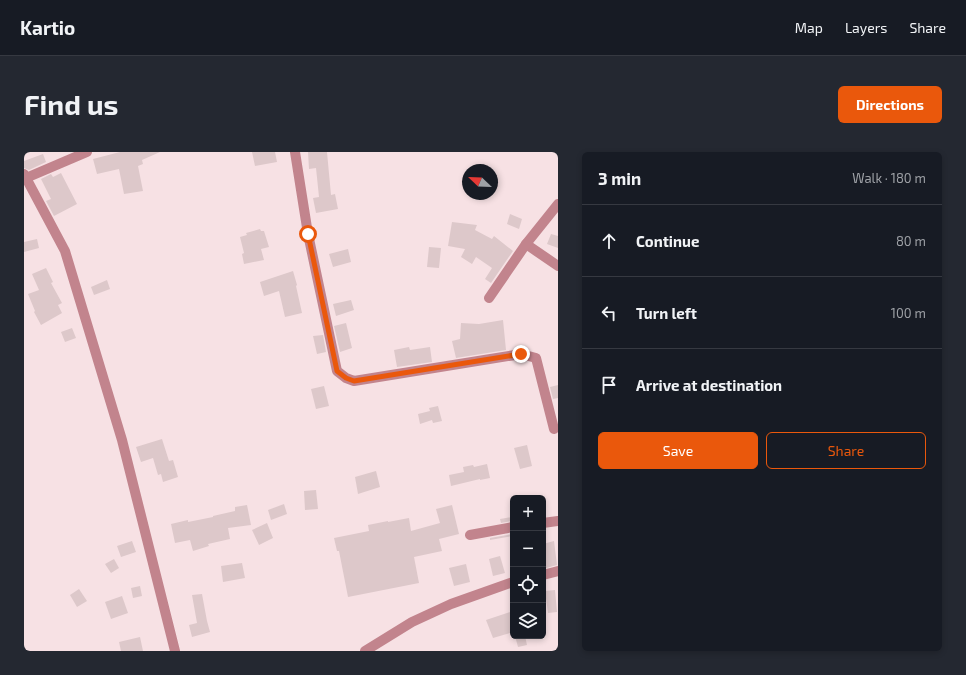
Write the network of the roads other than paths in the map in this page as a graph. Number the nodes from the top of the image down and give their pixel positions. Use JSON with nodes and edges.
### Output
{"nodes":[{"id":1,"x":87,"y":152,"type":"edge"},
{"id":2,"x":295,"y":152,"type":"edge"},
{"id":3,"x":25,"y":176,"type":"edge"},
{"id":4,"x":558,"y":204,"type":"edge"},
{"id":5,"x":526,"y":244,"type":"junction"},
{"id":6,"x":558,"y":266,"type":"edge"},
{"id":7,"x":489,"y":298,"type":"dead end"},
{"id":8,"x":554,"y":429,"type":"dead end"},
{"id":9,"x":558,"y":521,"type":"edge"},
{"id":10,"x":546,"y":523,"type":"edge"},
{"id":11,"x":510,"y":528,"type":"edge"},
{"id":12,"x":470,"y":536,"type":"dead end"},
{"id":13,"x":558,"y":571,"type":"edge"},
{"id":14,"x":546,"y":574,"type":"edge"},
{"id":15,"x":510,"y":583,"type":"edge"},
{"id":16,"x":174,"y":651,"type":"edge"},
{"id":17,"x":365,"y":651,"type":"edge"}],
"edges":[{"from":1,"to":3,"type":"street"},
{"from":2,"to":8,"type":"street"},
{"from":3,"to":16,"type":"street"},
{"from":4,"to":5,"type":"street"},
{"from":5,"to":6,"type":"street"},
{"from":5,"to":7,"type":"street"},
{"from":9,"to":10,"type":"street"},
{"from":11,"to":12,"type":"street"},
{"from":13,"to":14,"type":"street"},
{"from":15,"to":17,"type":"street"}]}
